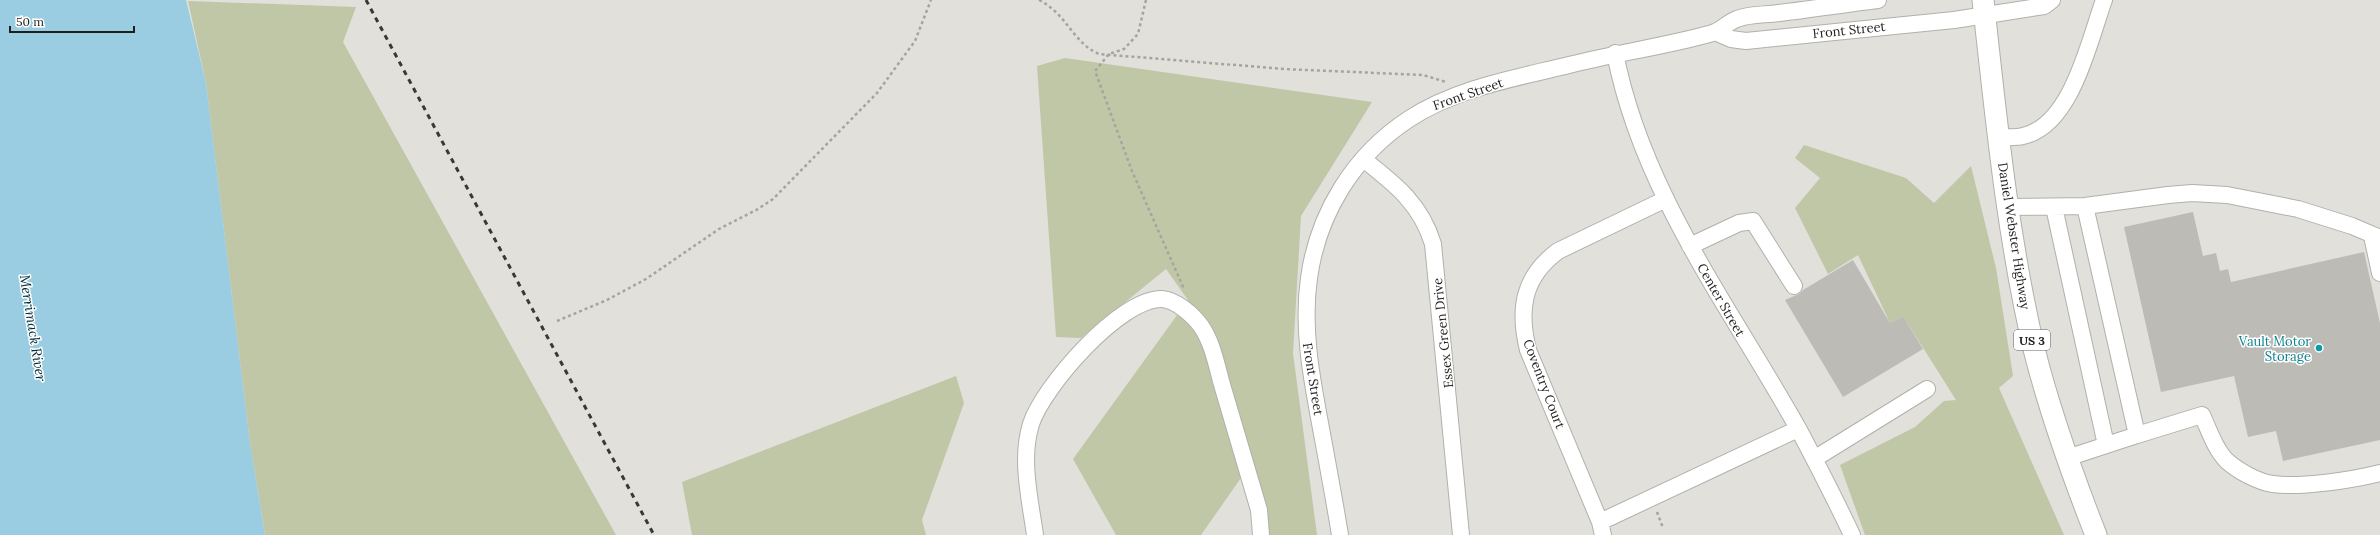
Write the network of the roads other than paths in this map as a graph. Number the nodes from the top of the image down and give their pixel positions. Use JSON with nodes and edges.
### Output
{"nodes":[{"id":1,"x":1878,"y":0,"type":"edge"},
{"id":2,"x":2052,"y":0,"type":"edge"},
{"id":3,"x":2104,"y":0,"type":"edge"},
{"id":4,"x":1984,"y":7,"type":"edge"},
{"id":5,"x":1715,"y":32,"type":"junction"},
{"id":6,"x":1615,"y":53,"type":"junction"},
{"id":7,"x":1998,"y":137,"type":"junction"},
{"id":8,"x":1363,"y":159,"type":"junction"},
{"id":9,"x":1666,"y":198,"type":"junction"},
{"id":10,"x":2085,"y":206,"type":"junction"},
{"id":11,"x":2008,"y":207,"type":"junction"},
{"id":12,"x":2054,"y":207,"type":"junction"},
{"id":13,"x":2376,"y":237,"type":"edge"},
{"id":14,"x":1690,"y":246,"type":"junction"},
{"id":15,"x":2380,"y":274,"type":"edge"},
{"id":16,"x":1794,"y":286,"type":"dead end"},
{"id":17,"x":1927,"y":389,"type":"dead end"},
{"id":18,"x":1798,"y":429,"type":"junction"},
{"id":19,"x":2137,"y":434,"type":"junction"},
{"id":20,"x":2106,"y":445,"type":"junction"},
{"id":21,"x":2067,"y":458,"type":"junction"},
{"id":22,"x":1814,"y":459,"type":"junction"},
{"id":23,"x":2380,"y":473,"type":"edge"},
{"id":24,"x":1602,"y":529,"type":"edge"},
{"id":25,"x":1035,"y":535,"type":"edge"},
{"id":26,"x":1262,"y":535,"type":"edge"},
{"id":27,"x":1340,"y":535,"type":"edge"},
{"id":28,"x":1461,"y":535,"type":"edge"},
{"id":29,"x":1852,"y":535,"type":"edge"},
{"id":30,"x":2096,"y":535,"type":"edge"}],
"edges":[{"from":1,"to":5,"type":"street","name":"Front Street"},
{"from":2,"to":4,"type":"street","name":"Front Street"},
{"from":3,"to":7,"type":"street"},
{"from":4,"to":5,"type":"street","name":"Front Street"},
{"from":4,"to":7,"type":"main road","name":"Daniel Webster Highway","number":"US 3"},
{"from":5,"to":6,"type":"street","name":"Front Street"},
{"from":6,"to":8,"type":"street","name":"Front Street"},
{"from":6,"to":9,"type":"street","name":"Center Street"},
{"from":7,"to":11,"type":"main road","name":"Daniel Webster Highway","number":"US 3"},
{"from":8,"to":27,"type":"street","name":"Front Street"},
{"from":8,"to":28,"type":"street","name":"Essex Green Drive"},
{"from":9,"to":14,"type":"street","name":"Center Street"},
{"from":9,"to":24,"type":"street","name":"Coventry Court"},
{"from":10,"to":12,"type":"street"},
{"from":10,"to":13,"type":"street"},
{"from":10,"to":19,"type":"street"},
{"from":11,"to":12,"type":"street"},
{"from":11,"to":21,"type":"main road","name":"Daniel Webster Highway","number":"US 3"},
{"from":12,"to":20,"type":"street"},
{"from":13,"to":15,"type":"street"},
{"from":14,"to":16,"type":"street"},
{"from":14,"to":18,"type":"street","name":"Center Street"},
{"from":17,"to":22,"type":"street"},
{"from":18,"to":22,"type":"street","name":"Center Street"},
{"from":18,"to":24,"type":"street","name":"Coventry Court"},
{"from":19,"to":20,"type":"street"},
{"from":19,"to":23,"type":"street"},
{"from":20,"to":21,"type":"street"},
{"from":21,"to":30,"type":"main road","name":"Daniel Webster Highway","number":"US 3"},
{"from":22,"to":29,"type":"street","name":"Center Street"},
{"from":25,"to":26,"type":"street"}]}
